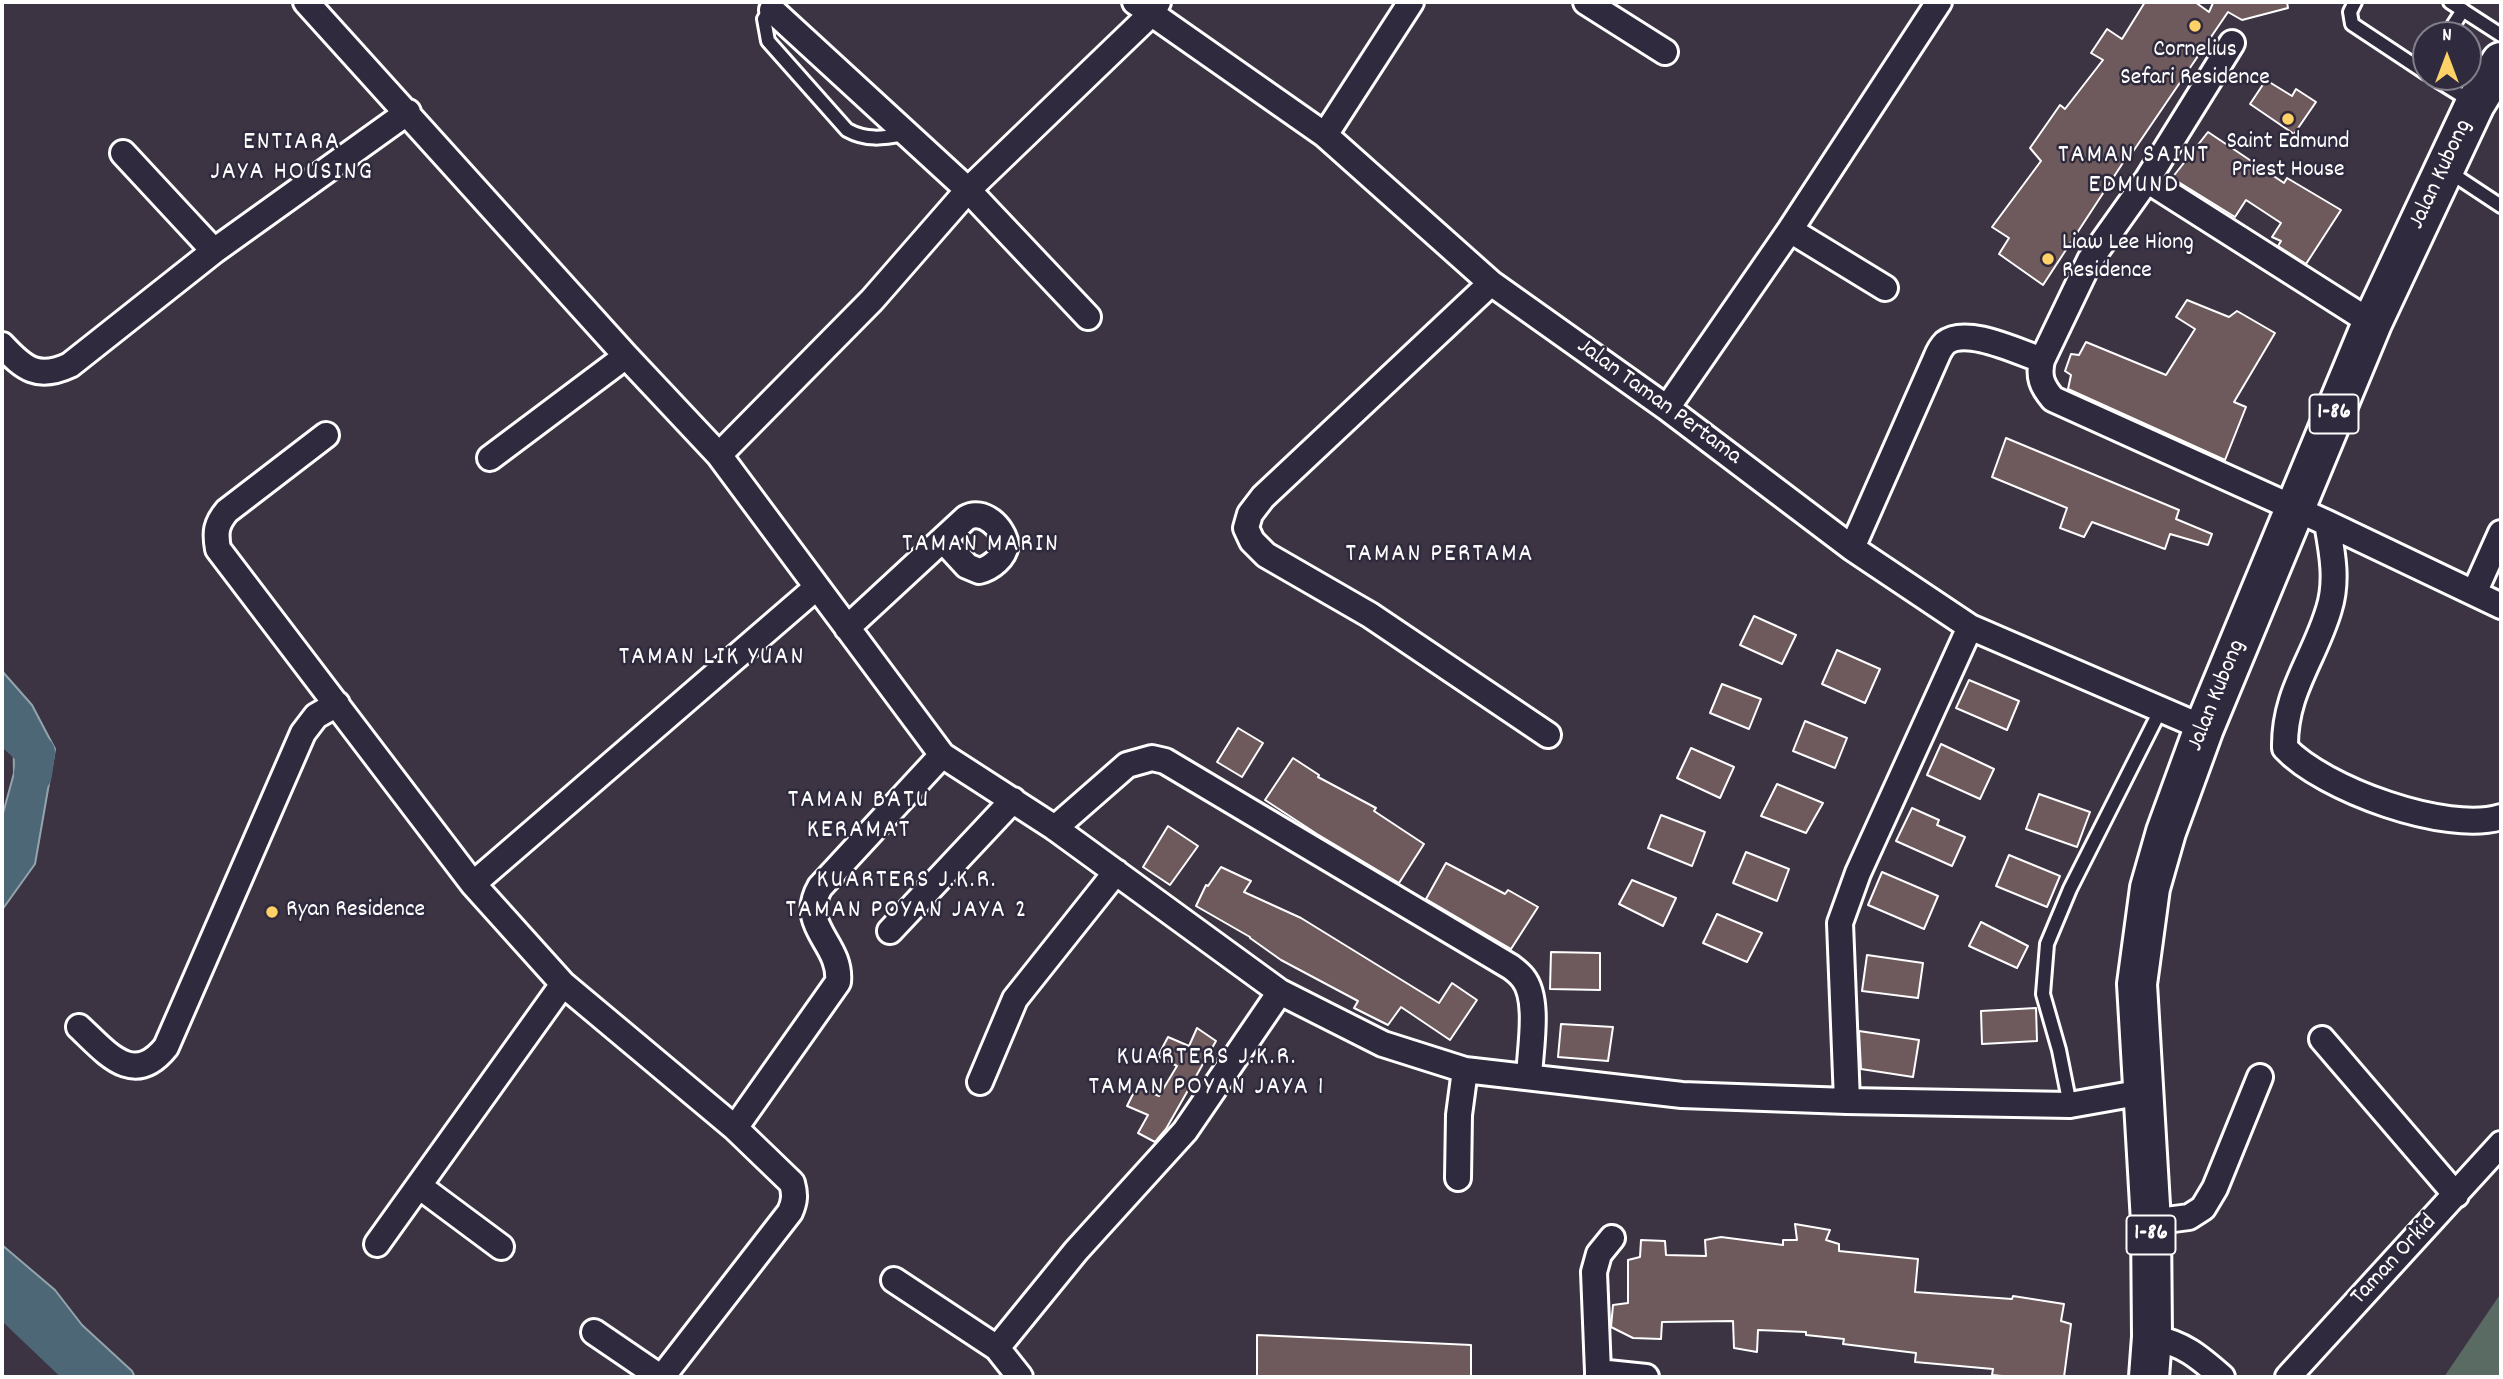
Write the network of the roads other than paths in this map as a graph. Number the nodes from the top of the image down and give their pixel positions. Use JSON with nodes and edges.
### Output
{"nodes":[{"id":1,"x":306,"y":2,"type":"edge"},
{"id":2,"x":1411,"y":2,"type":"edge"},
{"id":3,"x":1586,"y":2,"type":"edge"},
{"id":4,"x":1939,"y":2,"type":"edge"},
{"id":5,"x":2355,"y":2,"type":"edge"},
{"id":6,"x":2450,"y":2,"type":"edge"},
{"id":7,"x":768,"y":6,"type":"edge"},
{"id":8,"x":1148,"y":6,"type":"edge"},
{"id":9,"x":2463,"y":10,"type":"junction"},
{"id":10,"x":2456,"y":21,"type":"edge"},
{"id":11,"x":2501,"y":35,"type":"edge"},
{"id":12,"x":2232,"y":43,"type":"dead end"},
{"id":13,"x":1665,"y":52,"type":"dead end"},
{"id":14,"x":2412,"y":62,"type":"edge"},
{"id":15,"x":2501,"y":62,"type":"edge"},
{"id":16,"x":2456,"y":91,"type":"edge"},
{"id":17,"x":2475,"y":104,"type":"junction"},
{"id":18,"x":400,"y":118,"type":"junction"},
{"id":19,"x":909,"y":134,"type":"junction"},
{"id":20,"x":1325,"y":135,"type":"junction"},
{"id":21,"x":123,"y":153,"type":"dead end"},
{"id":22,"x":2444,"y":169,"type":"junction"},
{"id":23,"x":2147,"y":180,"type":"junction"},
{"id":24,"x":968,"y":190,"type":"junction"},
{"id":25,"x":2501,"y":206,"type":"edge"},
{"id":26,"x":1790,"y":230,"type":"junction"},
{"id":27,"x":214,"y":251,"type":"junction"},
{"id":28,"x":1490,"y":283,"type":"junction"},
{"id":29,"x":1885,"y":288,"type":"dead end"},
{"id":30,"x":1088,"y":317,"type":"dead end"},
{"id":31,"x":2372,"y":323,"type":"junction"},
{"id":32,"x":2,"y":345,"type":"edge"},
{"id":33,"x":2042,"y":360,"type":"junction"},
{"id":34,"x":618,"y":361,"type":"junction"},
{"id":35,"x":1667,"y":408,"type":"junction"},
{"id":36,"x":326,"y":435,"type":"dead end"},
{"id":37,"x":719,"y":455,"type":"junction"},
{"id":38,"x":490,"y":458,"type":"dead end"},
{"id":39,"x":2311,"y":516,"type":"junction"},
{"id":40,"x":2501,"y":533,"type":"edge"},
{"id":41,"x":943,"y":540,"type":"dead end"},
{"id":42,"x":1852,"y":548,"type":"junction"},
{"id":43,"x":817,"y":587,"type":"junction"},
{"id":44,"x":2474,"y":593,"type":"junction"},
{"id":45,"x":2501,"y":606,"type":"edge"},
{"id":46,"x":1970,"y":627,"type":"junction"},
{"id":47,"x":847,"y":628,"type":"junction"},
{"id":48,"x":337,"y":704,"type":"junction"},
{"id":49,"x":2161,"y":709,"type":"junction"},
{"id":50,"x":2204,"y":728,"type":"junction"},
{"id":51,"x":1548,"y":735,"type":"dead end"},
{"id":52,"x":942,"y":755,"type":"junction"},
{"id":53,"x":1013,"y":800,"type":"junction"},
{"id":54,"x":2501,"y":817,"type":"edge"},
{"id":55,"x":1055,"y":828,"type":"junction"},
{"id":56,"x":1116,"y":872,"type":"junction"},
{"id":57,"x":473,"y":884,"type":"junction"},
{"id":58,"x":890,"y":931,"type":"dead end"},
{"id":59,"x":563,"y":984,"type":"junction"},
{"id":60,"x":1280,"y":992,"type":"junction"},
{"id":61,"x":79,"y":1027,"type":"dead end"},
{"id":62,"x":2322,"y":1038,"type":"dead end"},
{"id":63,"x":1465,"y":1070,"type":"junction"},
{"id":64,"x":1529,"y":1077,"type":"junction"},
{"id":65,"x":2260,"y":1077,"type":"dead end"},
{"id":66,"x":980,"y":1082,"type":"dead end"},
{"id":67,"x":2143,"y":1093,"type":"junction"},
{"id":68,"x":1847,"y":1101,"type":"junction"},
{"id":69,"x":2070,"y":1105,"type":"junction"},
{"id":70,"x":735,"y":1128,"type":"junction"},
{"id":71,"x":2501,"y":1144,"type":"edge"},
{"id":72,"x":1458,"y":1178,"type":"dead end"},
{"id":73,"x":419,"y":1186,"type":"junction"},
{"id":74,"x":2456,"y":1195,"type":"junction"},
{"id":75,"x":2151,"y":1222,"type":"junction"},
{"id":76,"x":1612,"y":1238,"type":"dead end"},
{"id":77,"x":377,"y":1244,"type":"dead end"},
{"id":78,"x":501,"y":1247,"type":"dead end"},
{"id":79,"x":894,"y":1280,"type":"dead end"},
{"id":80,"x":594,"y":1332,"type":"dead end"},
{"id":81,"x":2152,"y":1337,"type":"junction"},
{"id":82,"x":997,"y":1348,"type":"junction"},
{"id":83,"x":1598,"y":1374,"type":"edge"},
{"id":84,"x":661,"y":1377,"type":"edge"},
{"id":85,"x":1020,"y":1377,"type":"edge"},
{"id":86,"x":1646,"y":1377,"type":"edge"},
{"id":87,"x":2148,"y":1377,"type":"edge"},
{"id":88,"x":2222,"y":1377,"type":"edge"},
{"id":89,"x":2288,"y":1377,"type":"edge"}],
"edges":[{"from":1,"to":18,"type":"street"},
{"from":2,"to":20,"type":"street"},
{"from":3,"to":13,"type":"street"},
{"from":4,"to":26,"type":"street"},
{"from":5,"to":14,"type":"lane"},
{"from":6,"to":9,"type":"lane"},
{"from":7,"to":19,"type":"street"},
{"from":7,"to":19,"type":"lane"},
{"from":8,"to":20,"type":"street","name":"Jalan Taman Pertama"},
{"from":8,"to":24,"type":"street"},
{"from":9,"to":10,"type":"lane"},
{"from":9,"to":11,"type":"lane"},
{"from":12,"to":23,"type":"street"},
{"from":15,"to":17,"type":"highway","name":"Jalan Kubong","number":"1-86"},
{"from":16,"to":17,"type":"lane"},
{"from":17,"to":22,"type":"highway","name":"Jalan Kubong","number":"1-86"},
{"from":18,"to":27,"type":"street"},
{"from":18,"to":34,"type":"street"},
{"from":19,"to":24,"type":"street"},
{"from":20,"to":28,"type":"street","name":"Jalan Taman Pertama"},
{"from":21,"to":27,"type":"street"},
{"from":22,"to":25,"type":"lane"},
{"from":22,"to":31,"type":"highway","name":"Jalan Kubong","number":"1-86"},
{"from":23,"to":31,"type":"street"},
{"from":23,"to":33,"type":"street"},
{"from":24,"to":30,"type":"street"},
{"from":24,"to":37,"type":"street"},
{"from":26,"to":29,"type":"street"},
{"from":26,"to":35,"type":"street"},
{"from":27,"to":32,"type":"street"},
{"from":28,"to":35,"type":"street","name":"Jalan Taman Pertama"},
{"from":28,"to":51,"type":"street"},
{"from":31,"to":39,"type":"highway","name":"Jalan Kubong","number":"1-86"},
{"from":33,"to":39,"type":"street"},
{"from":33,"to":42,"type":"street"},
{"from":34,"to":37,"type":"street"},
{"from":34,"to":38,"type":"street"},
{"from":35,"to":42,"type":"street","name":"Jalan Taman Pertama"},
{"from":36,"to":48,"type":"street"},
{"from":37,"to":43,"type":"street"},
{"from":39,"to":44,"type":"street"},
{"from":39,"to":50,"type":"highway","name":"Jalan Kubong","number":"1-86"},
{"from":39,"to":54,"type":"street"},
{"from":40,"to":44,"type":"street"},
{"from":41,"to":47,"type":"street"},
{"from":42,"to":46,"type":"street","name":"Jalan Taman Pertama"},
{"from":43,"to":47,"type":"street"},
{"from":43,"to":57,"type":"street"},
{"from":44,"to":45,"type":"street"},
{"from":46,"to":49,"type":"street","name":"Jalan Taman Pertama"},
{"from":46,"to":68,"type":"street"},
{"from":47,"to":52,"type":"street"},
{"from":48,"to":57,"type":"street"},
{"from":48,"to":61,"type":"street"},
{"from":49,"to":50,"type":"street","name":"Jalan Taman Pertama"},
{"from":49,"to":69,"type":"lane"},
{"from":50,"to":67,"type":"highway","name":"Jalan Kubong","number":"1-86"},
{"from":52,"to":53,"type":"street"},
{"from":52,"to":70,"type":"street"},
{"from":53,"to":55,"type":"street"},
{"from":53,"to":58,"type":"street"},
{"from":55,"to":56,"type":"street"},
{"from":55,"to":64,"type":"street"},
{"from":56,"to":60,"type":"street"},
{"from":56,"to":66,"type":"street"},
{"from":57,"to":59,"type":"street"},
{"from":59,"to":70,"type":"street"},
{"from":59,"to":73,"type":"street"},
{"from":60,"to":63,"type":"street"},
{"from":60,"to":82,"type":"street"},
{"from":62,"to":74,"type":"street"},
{"from":63,"to":64,"type":"street"},
{"from":63,"to":72,"type":"street"},
{"from":64,"to":68,"type":"street"},
{"from":65,"to":75,"type":"street"},
{"from":67,"to":69,"type":"street"},
{"from":67,"to":75,"type":"highway","name":"Jalan Kubong","number":"1-86"},
{"from":68,"to":69,"type":"street"},
{"from":70,"to":84,"type":"street"},
{"from":71,"to":74,"type":"street","name":"Taman Orkid"},
{"from":73,"to":77,"type":"street"},
{"from":73,"to":78,"type":"street"},
{"from":74,"to":89,"type":"street","name":"Taman Orkid"},
{"from":75,"to":81,"type":"highway","name":"Jalan Kubong","number":"1-86"},
{"from":76,"to":83,"type":"street"},
{"from":79,"to":82,"type":"street"},
{"from":80,"to":84,"type":"street"},
{"from":81,"to":87,"type":"highway","name":"Jalan Kubong","number":"1-86"},
{"from":81,"to":88,"type":"street"},
{"from":82,"to":85,"type":"street"},
{"from":83,"to":86,"type":"street"}]}
